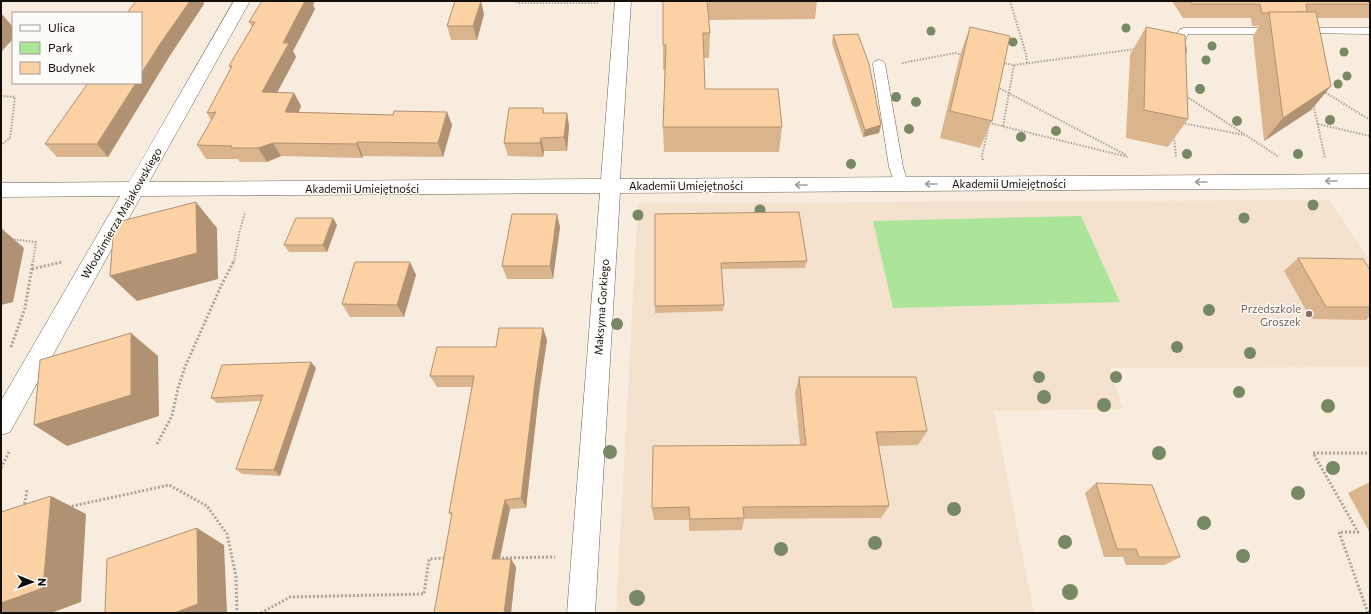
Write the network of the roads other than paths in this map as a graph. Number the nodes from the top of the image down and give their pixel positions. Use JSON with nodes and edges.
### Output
{"nodes":[{"id":1,"x":242,"y":1,"type":"edge"},
{"id":2,"x":613,"y":2,"type":"edge"},
{"id":3,"x":1370,"y":31,"type":"edge"},
{"id":4,"x":1181,"y":63,"type":"edge"},
{"id":5,"x":879,"y":64,"type":"road end"},
{"id":6,"x":1370,"y":180,"type":"edge"},
{"id":7,"x":901,"y":184,"type":"junction"},
{"id":8,"x":610,"y":186,"type":"junction"},
{"id":9,"x":1,"y":190,"type":"edge"},
{"id":10,"x":134,"y":190,"type":"junction"},
{"id":11,"x":1,"y":424,"type":"edge"},
{"id":12,"x":581,"y":613,"type":"edge"}],
"edges":[{"from":1,"to":10,"type":"street","name":"Włodzimierza Majakowskiego"},
{"from":2,"to":8,"type":"street","name":"Maksyma Gorkiego"},
{"from":3,"to":4,"type":"lane"},
{"from":5,"to":7,"type":"lane"},
{"from":6,"to":7,"type":"street","name":"Akademii Umiejętności","one_way":true},
{"from":7,"to":8,"type":"street","name":"Akademii Umiejętności","one_way":true},
{"from":8,"to":10,"type":"street","name":"Akademii Umiejętności"},
{"from":8,"to":12,"type":"street","name":"Maksyma Gorkiego"},
{"from":9,"to":10,"type":"street","name":"Akademii Umiejętności"},
{"from":10,"to":11,"type":"street","name":"Włodzimierza Majakowskiego"}]}
